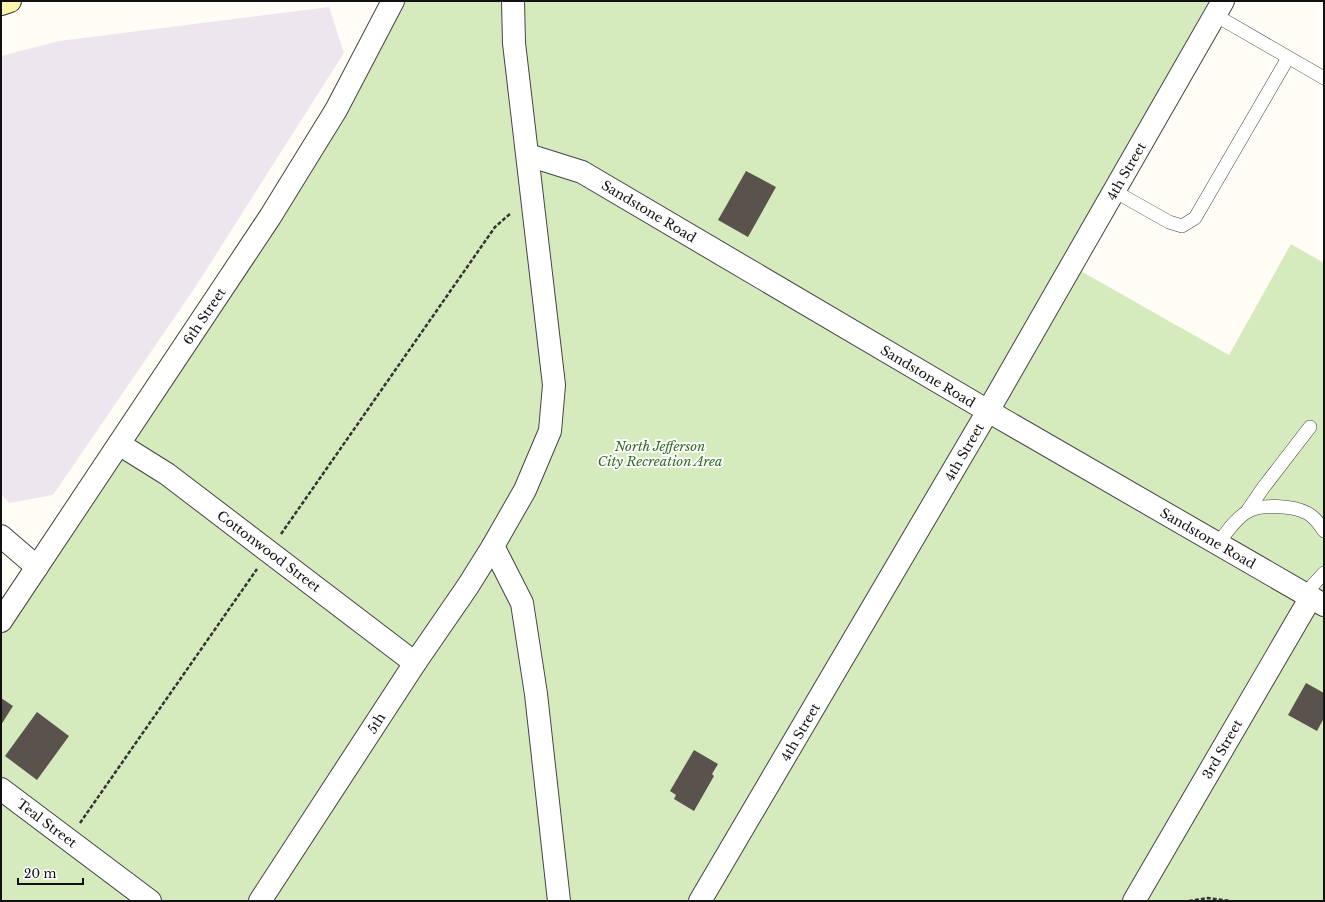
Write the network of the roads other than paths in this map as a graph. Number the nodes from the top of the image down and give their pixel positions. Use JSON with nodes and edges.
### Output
{"nodes":[{"id":1,"x":10,"y":1,"type":"edge"},
{"id":2,"x":393,"y":1,"type":"edge"},
{"id":3,"x":513,"y":1,"type":"edge"},
{"id":4,"x":1,"y":4,"type":"edge"},
{"id":5,"x":1219,"y":8,"type":"edge"},
{"id":6,"x":1288,"y":58,"type":"junction"},
{"id":7,"x":1324,"y":78,"type":"edge"},
{"id":8,"x":528,"y":155,"type":"junction"},
{"id":9,"x":1114,"y":192,"type":"junction"},
{"id":10,"x":988,"y":411,"type":"junction"},
{"id":11,"x":1310,"y":427,"type":"dead end"},
{"id":12,"x":119,"y":444,"type":"junction"},
{"id":13,"x":1248,"y":510,"type":"junction"},
{"id":14,"x":1324,"y":531,"type":"edge"},
{"id":15,"x":1,"y":536,"type":"edge"},
{"id":16,"x":1218,"y":544,"type":"junction"},
{"id":17,"x":492,"y":546,"type":"junction"},
{"id":18,"x":37,"y":567,"type":"junction"},
{"id":19,"x":1324,"y":573,"type":"edge"},
{"id":20,"x":1314,"y":599,"type":"edge"},
{"id":21,"x":1,"y":621,"type":"edge"},
{"id":22,"x":415,"y":663,"type":"junction"},
{"id":23,"x":1,"y":789,"type":"edge"},
{"id":24,"x":709,"y":899,"type":"edge"},
{"id":25,"x":150,"y":901,"type":"edge"},
{"id":26,"x":260,"y":901,"type":"edge"},
{"id":27,"x":559,"y":901,"type":"edge"},
{"id":28,"x":1134,"y":901,"type":"edge"}],
"edges":[{"from":1,"to":4,"type":"street"},
{"from":2,"to":12,"type":"street","name":"6th Street"},
{"from":3,"to":8,"type":"street","name":"5th"},
{"from":5,"to":6,"type":"lane"},
{"from":5,"to":9,"type":"street","name":"4th Street"},
{"from":6,"to":7,"type":"lane"},
{"from":6,"to":9,"type":"lane"},
{"from":8,"to":10,"type":"street","name":"Sandstone Road"},
{"from":8,"to":17,"type":"street","name":"5th"},
{"from":9,"to":10,"type":"street","name":"4th Street"},
{"from":10,"to":16,"type":"street","name":"Sandstone Road"},
{"from":10,"to":24,"type":"street","name":"4th Street"},
{"from":11,"to":13,"type":"lane"},
{"from":12,"to":18,"type":"street","name":"6th Street"},
{"from":12,"to":22,"type":"street","name":"Cottonwood Street"},
{"from":13,"to":14,"type":"lane"},
{"from":13,"to":16,"type":"lane"},
{"from":15,"to":18,"type":"street"},
{"from":16,"to":20,"type":"street","name":"Sandstone Road"},
{"from":17,"to":22,"type":"street","name":"5th"},
{"from":17,"to":27,"type":"street"},
{"from":18,"to":21,"type":"street","name":"6th Street"},
{"from":19,"to":20,"type":"lane"},
{"from":20,"to":28,"type":"street","name":"3rd Street"},
{"from":22,"to":26,"type":"street","name":"5th"},
{"from":23,"to":25,"type":"street","name":"Teal Street"}]}
